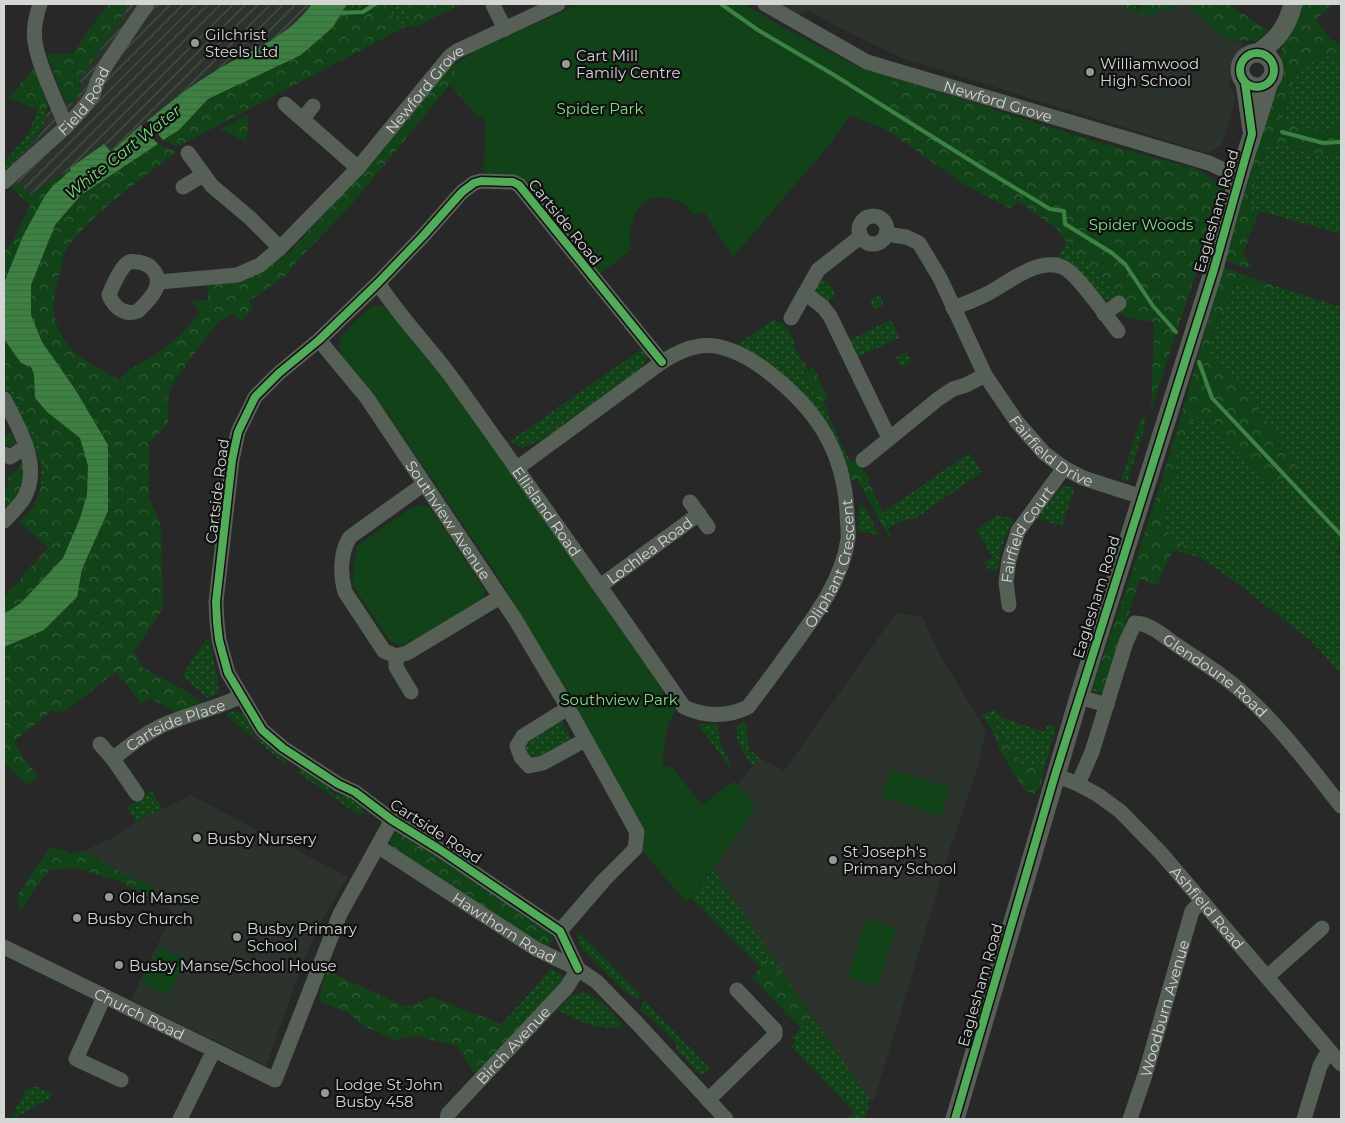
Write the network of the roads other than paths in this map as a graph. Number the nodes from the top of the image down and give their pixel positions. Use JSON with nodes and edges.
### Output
{"nodes":[{"id":1,"x":40,"y":4,"type":"edge"},
{"id":2,"x":147,"y":4,"type":"edge"},
{"id":3,"x":558,"y":4,"type":"edge"},
{"id":4,"x":765,"y":4,"type":"edge"},
{"id":5,"x":1294,"y":4,"type":"edge"},
{"id":6,"x":493,"y":5,"type":"edge"},
{"id":7,"x":504,"y":29,"type":"junction"},
{"id":8,"x":1264,"y":57,"type":"junction"},
{"id":9,"x":1269,"y":81,"type":"junction"},
{"id":10,"x":1246,"y":83,"type":"junction"},
{"id":11,"x":285,"y":104,"type":"dead end"},
{"id":12,"x":313,"y":106,"type":"dead end"},
{"id":13,"x":303,"y":119,"type":"junction"},
{"id":14,"x":66,"y":127,"type":"junction"},
{"id":15,"x":1252,"y":134,"type":"junction"},
{"id":16,"x":188,"y":153,"type":"dead end"},
{"id":17,"x":358,"y":168,"type":"junction"},
{"id":18,"x":203,"y":174,"type":"junction"},
{"id":19,"x":1240,"y":177,"type":"junction"},
{"id":20,"x":4,"y":182,"type":"edge"},
{"id":21,"x":183,"y":187,"type":"dead end"},
{"id":22,"x":886,"y":234,"type":"junction"},
{"id":23,"x":860,"y":237,"type":"junction"},
{"id":24,"x":280,"y":248,"type":"junction"},
{"id":25,"x":159,"y":282,"type":"dead end"},
{"id":26,"x":378,"y":283,"type":"junction"},
{"id":27,"x":805,"y":293,"type":"junction"},
{"id":28,"x":1119,"y":303,"type":"dead end"},
{"id":29,"x":953,"y":308,"type":"junction"},
{"id":30,"x":1104,"y":314,"type":"junction"},
{"id":31,"x":791,"y":318,"type":"dead end"},
{"id":32,"x":1118,"y":332,"type":"dead end"},
{"id":33,"x":319,"y":340,"type":"junction"},
{"id":34,"x":662,"y":362,"type":"junction"},
{"id":35,"x":985,"y":375,"type":"junction"},
{"id":36,"x":4,"y":399,"type":"edge"},
{"id":37,"x":9,"y":425,"type":"edge"},
{"id":38,"x":889,"y":438,"type":"junction"},
{"id":39,"x":26,"y":447,"type":"junction"},
{"id":40,"x":4,"y":454,"type":"edge"},
{"id":41,"x":863,"y":460,"type":"dead end"},
{"id":42,"x":1064,"y":468,"type":"junction"},
{"id":43,"x":516,"y":469,"type":"junction"},
{"id":44,"x":424,"y":484,"type":"junction"},
{"id":45,"x":1142,"y":497,"type":"junction"},
{"id":46,"x":690,"y":502,"type":"dead end"},
{"id":47,"x":699,"y":514,"type":"junction"},
{"id":48,"x":4,"y":521,"type":"edge"},
{"id":49,"x":708,"y":527,"type":"dead end"},
{"id":50,"x":600,"y":586,"type":"junction"},
{"id":51,"x":500,"y":597,"type":"junction"},
{"id":52,"x":1009,"y":605,"type":"dead end"},
{"id":53,"x":396,"y":656,"type":"junction"},
{"id":54,"x":410,"y":692,"type":"dead end"},
{"id":55,"x":241,"y":696,"type":"junction"},
{"id":56,"x":1079,"y":697,"type":"junction"},
{"id":57,"x":1107,"y":705,"type":"junction"},
{"id":58,"x":568,"y":708,"type":"junction"},
{"id":59,"x":726,"y":715,"type":"joint"},
{"id":60,"x":585,"y":740,"type":"junction"},
{"id":61,"x":100,"y":744,"type":"dead end"},
{"id":62,"x":113,"y":759,"type":"junction"},
{"id":63,"x":1055,"y":775,"type":"junction"},
{"id":64,"x":1078,"y":784,"type":"junction"},
{"id":65,"x":137,"y":794,"type":"dead end"},
{"id":66,"x":1341,"y":806,"type":"edge"},
{"id":67,"x":392,"y":820,"type":"junction"},
{"id":68,"x":379,"y":847,"type":"junction"},
{"id":69,"x":1202,"y":901,"type":"junction"},
{"id":70,"x":1322,"y":928,"type":"dead end"},
{"id":71,"x":560,"y":931,"type":"junction"},
{"id":72,"x":4,"y":947,"type":"edge"},
{"id":73,"x":578,"y":969,"type":"junction"},
{"id":74,"x":1267,"y":976,"type":"junction"},
{"id":75,"x":737,"y":990,"type":"dead end"},
{"id":76,"x":104,"y":997,"type":"junction"},
{"id":77,"x":214,"y":1050,"type":"junction"},
{"id":78,"x":1329,"y":1050,"type":"junction"},
{"id":79,"x":1341,"y":1064,"type":"edge"},
{"id":80,"x":121,"y":1080,"type":"dead end"},
{"id":81,"x":708,"y":1100,"type":"junction"},
{"id":82,"x":180,"y":1119,"type":"edge"},
{"id":83,"x":447,"y":1119,"type":"edge"},
{"id":84,"x":726,"y":1119,"type":"edge"},
{"id":85,"x":955,"y":1119,"type":"edge"},
{"id":86,"x":1130,"y":1119,"type":"edge"},
{"id":87,"x":1304,"y":1119,"type":"edge"}],
"edges":[{"from":1,"to":14,"type":"street"},
{"from":2,"to":14,"type":"street","name":"Field Road"},
{"from":3,"to":7,"type":"street","name":"Newford Grove"},
{"from":4,"to":19,"type":"street","name":"Newford Grove"},
{"from":5,"to":8,"type":"main road"},
{"from":6,"to":7,"type":"street"},
{"from":7,"to":17,"type":"street","name":"Newford Grove"},
{"from":8,"to":9,"type":"main road"},
{"from":8,"to":10,"type":"main road"},
{"from":9,"to":10,"type":"main road"},
{"from":9,"to":15,"type":"main road","name":"Eaglesham Road"},
{"from":10,"to":15,"type":"main road","name":"Eaglesham Road"},
{"from":11,"to":13,"type":"street"},
{"from":12,"to":13,"type":"street"},
{"from":13,"to":17,"type":"street"},
{"from":14,"to":20,"type":"street","name":"Field Road"},
{"from":15,"to":19,"type":"main road","name":"Eaglesham Road"},
{"from":16,"to":18,"type":"street"},
{"from":17,"to":24,"type":"street","name":"Newford Grove"},
{"from":18,"to":21,"type":"street"},
{"from":18,"to":24,"type":"street"},
{"from":19,"to":45,"type":"main road","name":"Eaglesham Road"},
{"from":22,"to":23,"type":"street"},
{"from":22,"to":23,"type":"street"},
{"from":22,"to":29,"type":"street","name":"Fairfield Drive"},
{"from":23,"to":27,"type":"street"},
{"from":24,"to":25,"type":"street","name":"Newford Grove"},
{"from":26,"to":33,"type":"street","name":"Cartside Road"},
{"from":26,"to":34,"type":"street","name":"Cartside Road"},
{"from":26,"to":43,"type":"street","name":"Ellisland Road"},
{"from":27,"to":31,"type":"street"},
{"from":27,"to":38,"type":"street"},
{"from":28,"to":30,"type":"street"},
{"from":29,"to":30,"type":"street"},
{"from":29,"to":35,"type":"street","name":"Fairfield Drive"},
{"from":30,"to":32,"type":"street"},
{"from":33,"to":44,"type":"street","name":"Southview Avenue"},
{"from":33,"to":55,"type":"street","name":"Cartside Road"},
{"from":34,"to":43,"type":"street","name":"Oliphant Crescent"},
{"from":34,"to":59,"type":"street","name":"Oliphant Crescent"},
{"from":35,"to":38,"type":"street"},
{"from":35,"to":42,"type":"street","name":"Fairfield Drive"},
{"from":36,"to":37,"type":"street"},
{"from":37,"to":39,"type":"street"},
{"from":38,"to":41,"type":"street"},
{"from":39,"to":40,"type":"street"},
{"from":39,"to":48,"type":"street"},
{"from":42,"to":45,"type":"street","name":"Fairfield Drive"},
{"from":42,"to":52,"type":"street","name":"Fairfield Court"},
{"from":43,"to":50,"type":"street","name":"Ellisland Road"},
{"from":44,"to":51,"type":"street","name":"Southview Avenue"},
{"from":44,"to":53,"type":"street"},
{"from":45,"to":56,"type":"main road","name":"Eaglesham Road"},
{"from":46,"to":47,"type":"street","name":"Lochlea Road"},
{"from":47,"to":49,"type":"street","name":"Lochlea Road"},
{"from":47,"to":50,"type":"street","name":"Lochlea Road"},
{"from":50,"to":59,"type":"street","name":"Ellisland Road"},
{"from":51,"to":53,"type":"street"},
{"from":51,"to":58,"type":"street","name":"Southview Avenue"},
{"from":53,"to":54,"type":"street"},
{"from":55,"to":62,"type":"street","name":"Cartside Place"},
{"from":55,"to":67,"type":"street","name":"Cartside Road"},
{"from":56,"to":57,"type":"street"},
{"from":56,"to":63,"type":"main road","name":"Eaglesham Road"},
{"from":57,"to":64,"type":"street","name":"Glendoune Road"},
{"from":57,"to":66,"type":"street","name":"Glendoune Road"},
{"from":58,"to":60,"type":"street","name":"Southview Avenue"},
{"from":58,"to":60,"type":"street"},
{"from":60,"to":71,"type":"street","name":"Southview Avenue"},
{"from":61,"to":62,"type":"street","name":"Cartside Place"},
{"from":62,"to":65,"type":"street","name":"Cartside Place"},
{"from":63,"to":64,"type":"street","name":"Ashfield Road"},
{"from":63,"to":85,"type":"main road","name":"Eaglesham Road"},
{"from":64,"to":69,"type":"street","name":"Ashfield Road"},
{"from":67,"to":68,"type":"street"},
{"from":67,"to":71,"type":"street","name":"Cartside Road"},
{"from":68,"to":73,"type":"street","name":"Hawthorn Road"},
{"from":68,"to":77,"type":"street","name":"Church Road"},
{"from":69,"to":74,"type":"street","name":"Ashfield Road"},
{"from":69,"to":86,"type":"street","name":"Woodburn Avenue"},
{"from":70,"to":74,"type":"street"},
{"from":71,"to":73,"type":"street"},
{"from":72,"to":76,"type":"street","name":"Church Road"},
{"from":73,"to":81,"type":"street","name":"Hawthorn Road"},
{"from":73,"to":83,"type":"street","name":"Birch Avenue"},
{"from":74,"to":78,"type":"street","name":"Ashfield Road"},
{"from":75,"to":81,"type":"street"},
{"from":76,"to":77,"type":"street","name":"Church Road"},
{"from":76,"to":80,"type":"street"},
{"from":77,"to":82,"type":"street"},
{"from":78,"to":79,"type":"street","name":"Ashfield Road"},
{"from":78,"to":87,"type":"street"},
{"from":81,"to":84,"type":"street","name":"Hawthorn Road"}]}
